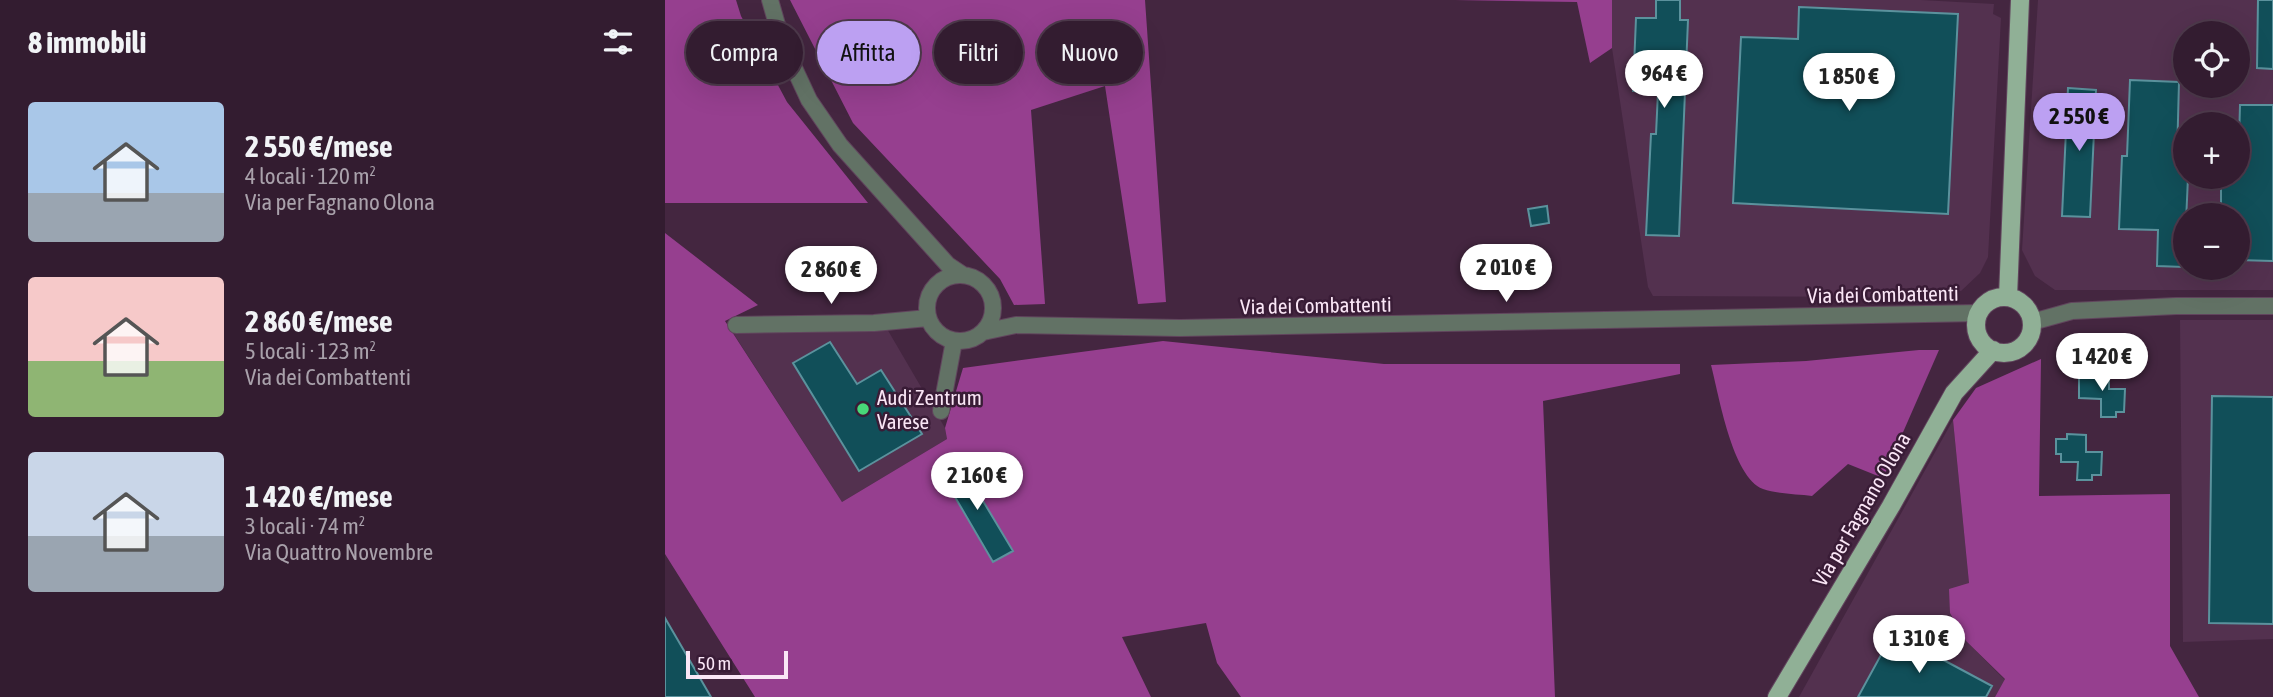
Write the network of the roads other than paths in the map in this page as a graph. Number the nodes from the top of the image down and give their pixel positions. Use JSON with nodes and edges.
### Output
{"nodes":[{"id":1,"x":770,"y":0,"type":"edge"},
{"id":2,"x":2020,"y":0,"type":"edge"},
{"id":3,"x":928,"y":243,"type":"junction"},
{"id":4,"x":963,"y":275,"type":"junction"},
{"id":5,"x":933,"y":288,"type":"junction"},
{"id":6,"x":2008,"y":297,"type":"junction"},
{"id":7,"x":993,"y":302,"type":"junction"},
{"id":8,"x":2273,"y":306,"type":"edge"},
{"id":9,"x":1979,"y":313,"type":"junction"},
{"id":10,"x":927,"y":318,"type":"junction"},
{"id":11,"x":2032,"y":322,"type":"junction"},
{"id":12,"x":1032,"y":325,"type":"junction"},
{"id":13,"x":736,"y":326,"type":"dead end"},
{"id":14,"x":983,"y":332,"type":"junction"},
{"id":15,"x":954,"y":341,"type":"junction"},
{"id":16,"x":1993,"y":350,"type":"junction"},
{"id":17,"x":941,"y":411,"type":"dead end"},
{"id":18,"x":1777,"y":697,"type":"edge"}],
"edges":[{"from":1,"to":3,"type":"street","name":"Via dei Combattenti"},
{"from":2,"to":6,"type":"main road"},
{"from":3,"to":4,"type":"street","name":"Via dei Combattenti"},
{"from":3,"to":5,"type":"street"},
{"from":4,"to":5,"type":"street"},
{"from":4,"to":7,"type":"street","name":"Via dei Combattenti"},
{"from":5,"to":10,"type":"street"},
{"from":6,"to":9,"type":"main road"},
{"from":6,"to":11,"type":"main road"},
{"from":7,"to":12,"type":"street","name":"Via dei Combattenti"},
{"from":7,"to":14,"type":"street"},
{"from":8,"to":11,"type":"street"},
{"from":9,"to":12,"type":"street","name":"Via dei Combattenti"},
{"from":9,"to":16,"type":"main road"},
{"from":10,"to":13,"type":"street"},
{"from":10,"to":15,"type":"street"},
{"from":11,"to":16,"type":"main road"},
{"from":12,"to":14,"type":"street","name":"Via dei Combattenti"},
{"from":14,"to":15,"type":"street","name":"Via dei Combattenti"},
{"from":15,"to":17,"type":"street"},
{"from":16,"to":18,"type":"main road","name":"Via per Fagnano Olona"}]}
